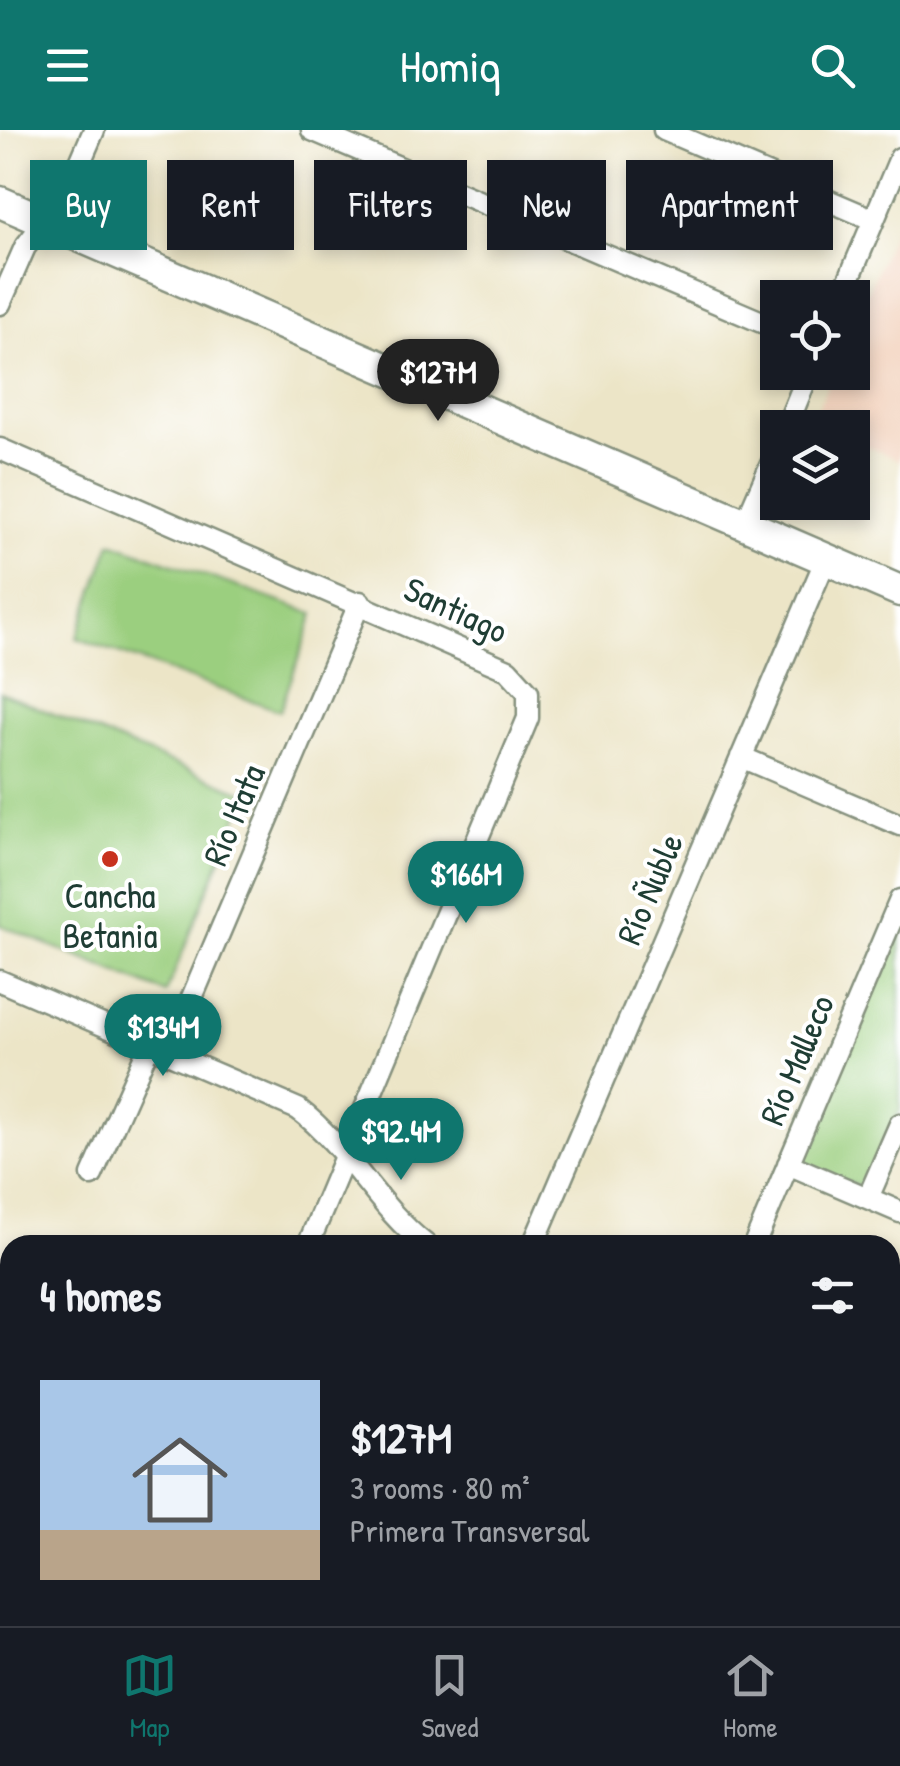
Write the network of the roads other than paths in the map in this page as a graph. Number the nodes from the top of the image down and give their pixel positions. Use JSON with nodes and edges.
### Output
{"nodes":[{"id":1,"x":94,"y":130,"type":"edge"},
{"id":2,"x":312,"y":130,"type":"edge"},
{"id":3,"x":664,"y":130,"type":"edge"},
{"id":4,"x":900,"y":158,"type":"edge"},
{"id":5,"x":81,"y":160,"type":"edge"},
{"id":6,"x":0,"y":202,"type":"edge"},
{"id":7,"x":30,"y":214,"type":"edge"},
{"id":8,"x":874,"y":220,"type":"junction"},
{"id":9,"x":30,"y":241,"type":"edge"},
{"id":10,"x":113,"y":250,"type":"edge"},
{"id":11,"x":849,"y":280,"type":"edge"},
{"id":12,"x":0,"y":304,"type":"edge"},
{"id":13,"x":760,"y":321,"type":"edge"},
{"id":14,"x":0,"y":448,"type":"edge"},
{"id":15,"x":760,"y":489,"type":"edge"},
{"id":16,"x":745,"y":524,"type":"junction"},
{"id":17,"x":826,"y":558,"type":"junction"},
{"id":18,"x":900,"y":590,"type":"edge"},
{"id":19,"x":360,"y":602,"type":"junction"},
{"id":20,"x":742,"y":757,"type":"junction"},
{"id":21,"x":900,"y":825,"type":"edge"},
{"id":22,"x":900,"y":900,"type":"edge"},
{"id":23,"x":0,"y":981,"type":"edge"},
{"id":24,"x":158,"y":1050,"type":"junction"},
{"id":25,"x":900,"y":1124,"type":"edge"},
{"id":26,"x":343,"y":1153,"type":"junction"},
{"id":27,"x":788,"y":1164,"type":"junction"},
{"id":28,"x":92,"y":1175,"type":"dead end"},
{"id":29,"x":868,"y":1198,"type":"junction"},
{"id":30,"x":900,"y":1212,"type":"edge"},
{"id":31,"x":312,"y":1235,"type":"edge"},
{"id":32,"x":414,"y":1235,"type":"edge"},
{"id":33,"x":537,"y":1235,"type":"edge"},
{"id":34,"x":758,"y":1235,"type":"edge"}],
"edges":[{"from":1,"to":5,"type":"street"},
{"from":2,"to":13,"type":"street"},
{"from":3,"to":8,"type":"street"},
{"from":4,"to":8,"type":"street"},
{"from":6,"to":7,"type":"main road"},
{"from":8,"to":11,"type":"street"},
{"from":9,"to":12,"type":"street"},
{"from":10,"to":16,"type":"main road"},
{"from":14,"to":19,"type":"street","name":"Santiago"},
{"from":15,"to":16,"type":"street"},
{"from":16,"to":17,"type":"main road"},
{"from":17,"to":18,"type":"main road"},
{"from":17,"to":20,"type":"street","name":"Río Ñuble"},
{"from":19,"to":24,"type":"street","name":"Río Itata"},
{"from":19,"to":26,"type":"street","name":"Santiago"},
{"from":20,"to":21,"type":"street"},
{"from":20,"to":33,"type":"street","name":"Río Ñuble"},
{"from":22,"to":27,"type":"street","name":"Río Malleco"},
{"from":23,"to":24,"type":"street"},
{"from":24,"to":26,"type":"street"},
{"from":24,"to":28,"type":"street","name":"Río Itata"},
{"from":25,"to":29,"type":"street"},
{"from":26,"to":31,"type":"street"},
{"from":26,"to":32,"type":"street"},
{"from":27,"to":29,"type":"street"},
{"from":27,"to":34,"type":"street","name":"Río Malleco"},
{"from":29,"to":30,"type":"street"}]}
